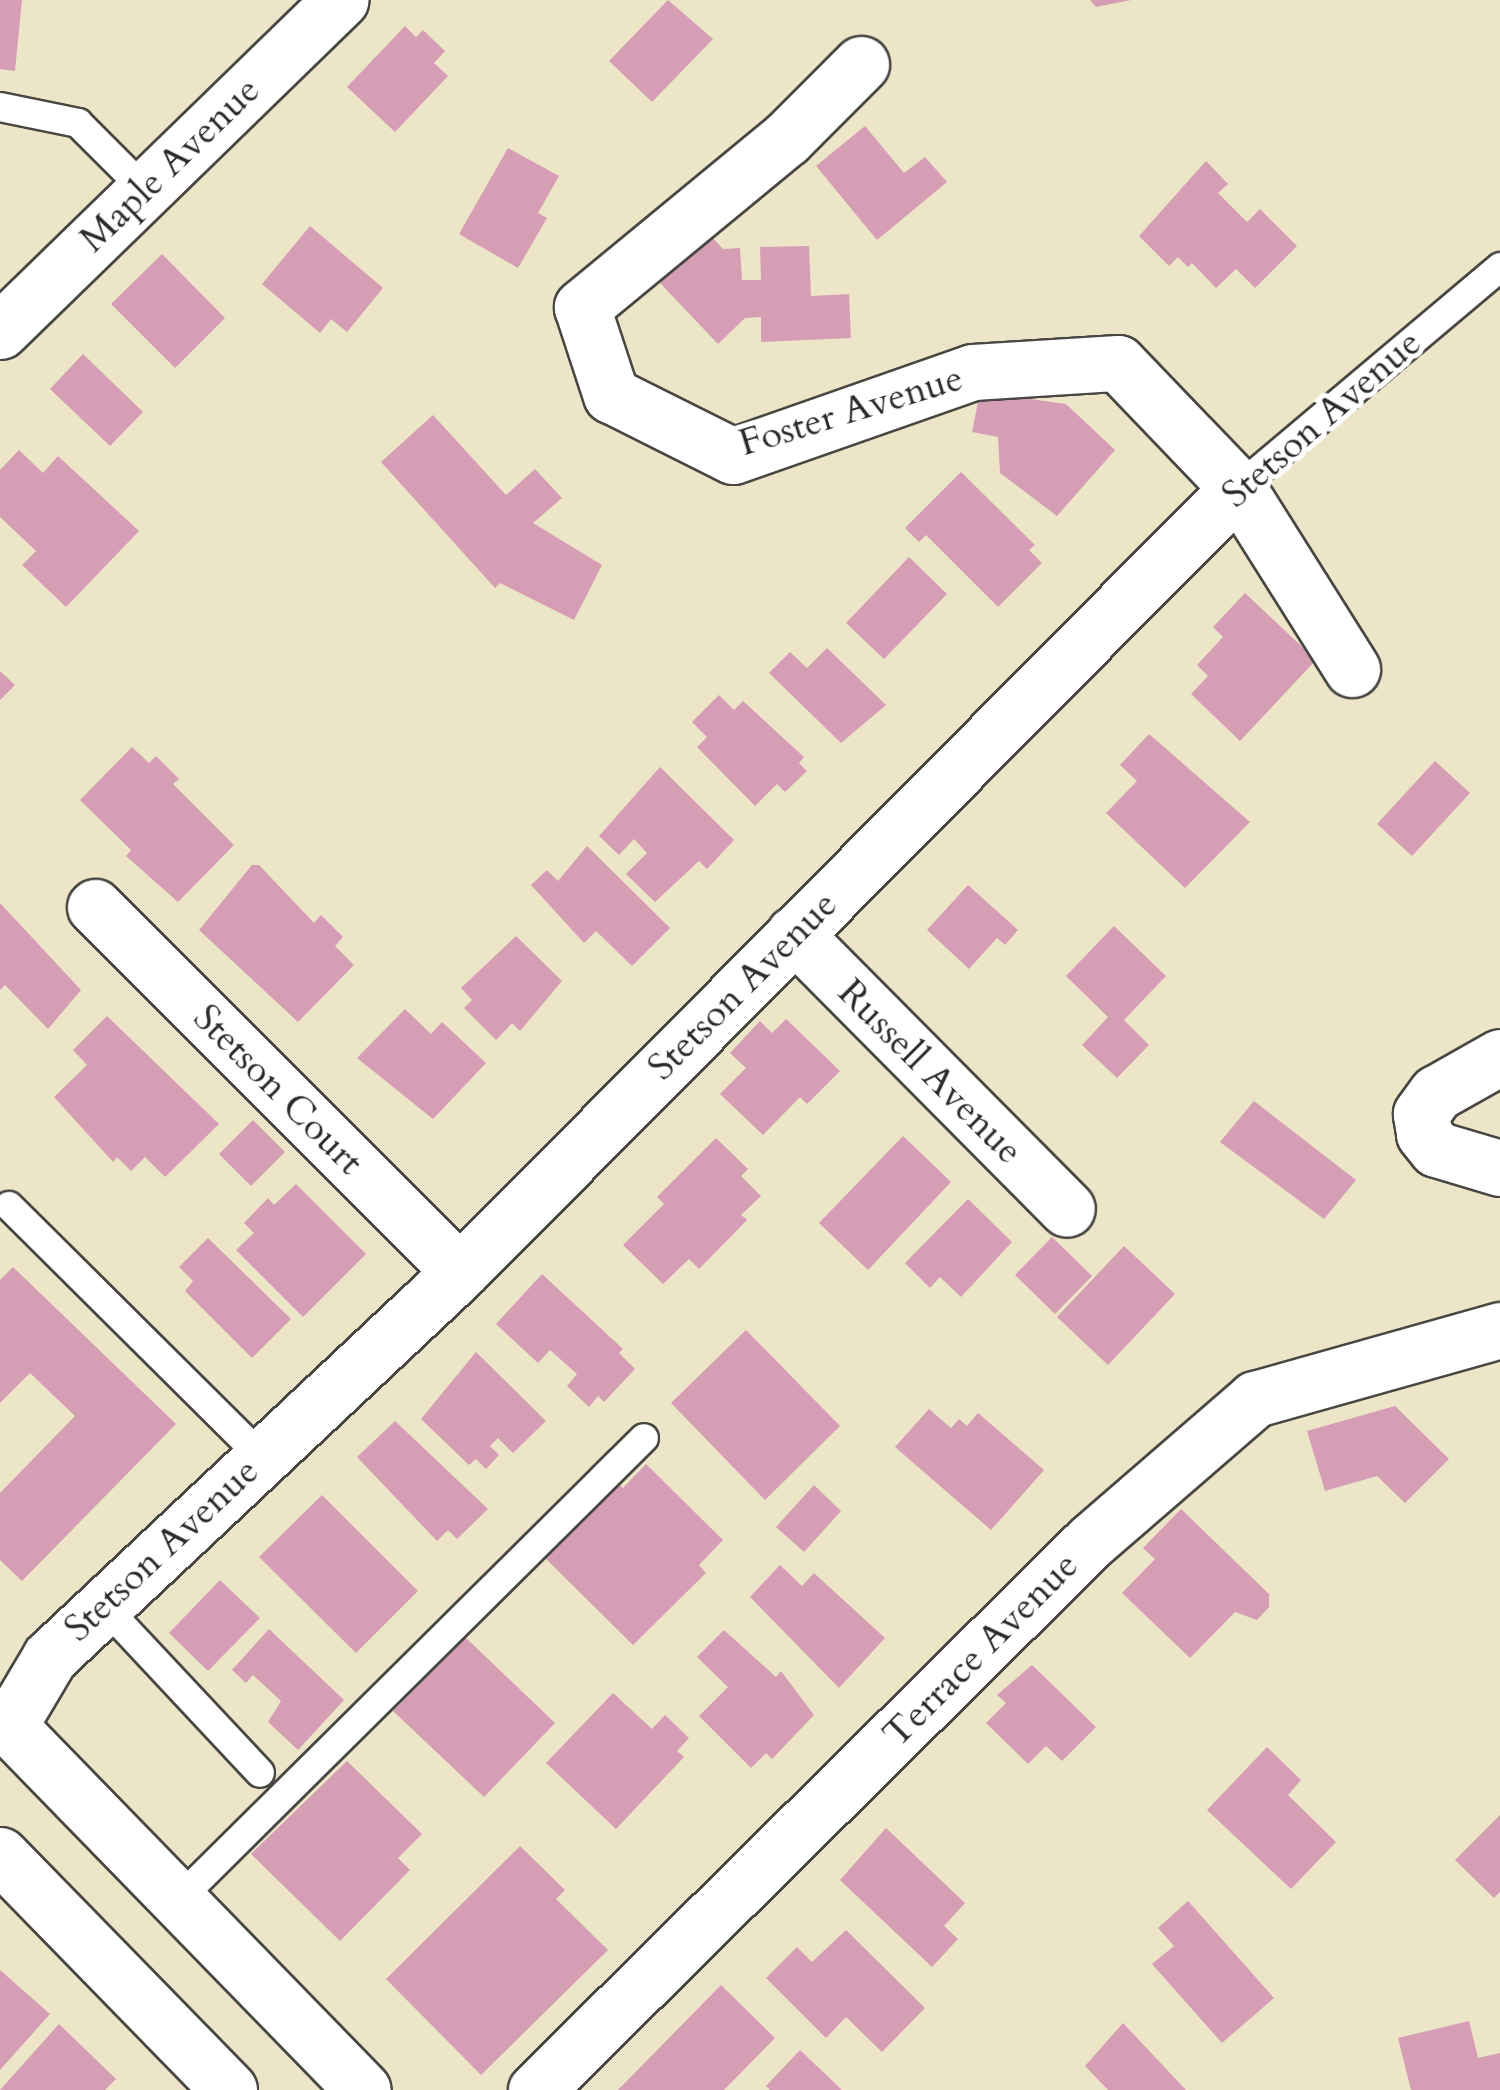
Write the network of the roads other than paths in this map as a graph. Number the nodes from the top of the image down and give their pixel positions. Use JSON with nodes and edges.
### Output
{"nodes":[{"id":1,"x":340,"y":0,"type":"edge"},
{"id":2,"x":861,"y":64,"type":"dead end"},
{"id":3,"x":0,"y":107,"type":"edge"},
{"id":4,"x":145,"y":190,"type":"junction"},
{"id":5,"x":1500,"y":266,"type":"edge"},
{"id":6,"x":0,"y":331,"type":"edge"},
{"id":7,"x":1238,"y":488,"type":"junction"},
{"id":8,"x":1352,"y":669,"type":"dead end"},
{"id":9,"x":96,"y":908,"type":"dead end"},
{"id":10,"x":794,"y":934,"type":"junction"},
{"id":11,"x":1500,"y":1057,"type":"edge"},
{"id":12,"x":1500,"y":1168,"type":"edge"},
{"id":13,"x":3,"y":1206,"type":"edge"},
{"id":14,"x":1067,"y":1209,"type":"dead end"},
{"id":15,"x":460,"y":1272,"type":"junction"},
{"id":16,"x":1500,"y":1330,"type":"edge"},
{"id":17,"x":644,"y":1438,"type":"dead end"},
{"id":18,"x":262,"y":1457,"type":"junction"},
{"id":19,"x":102,"y":1604,"type":"junction"},
{"id":20,"x":4,"y":1721,"type":"edge"},
{"id":21,"x":260,"y":1773,"type":"dead end"},
{"id":22,"x":0,"y":1856,"type":"edge"},
{"id":23,"x":178,"y":1900,"type":"junction"},
{"id":24,"x":228,"y":2090,"type":"edge"},
{"id":25,"x":363,"y":2090,"type":"edge"},
{"id":26,"x":536,"y":2090,"type":"edge"}],
"edges":[{"from":1,"to":4,"type":"street","name":"Maple Avenue"},
{"from":2,"to":7,"type":"street","name":"Foster Avenue"},
{"from":3,"to":4,"type":"lane"},
{"from":4,"to":6,"type":"street","name":"Maple Avenue"},
{"from":5,"to":7,"type":"lane","name":"Stetson Avenue"},
{"from":7,"to":8,"type":"street","name":"Foster Avenue"},
{"from":7,"to":10,"type":"street","name":"Stetson Avenue"},
{"from":9,"to":15,"type":"street","name":"Stetson Court"},
{"from":10,"to":14,"type":"street","name":"Russell Avenue"},
{"from":10,"to":15,"type":"street","name":"Stetson Avenue"},
{"from":11,"to":12,"type":"street"},
{"from":13,"to":18,"type":"lane"},
{"from":15,"to":18,"type":"street","name":"Stetson Avenue"},
{"from":16,"to":26,"type":"street","name":"Terrace Avenue"},
{"from":17,"to":23,"type":"lane"},
{"from":18,"to":19,"type":"street","name":"Stetson Avenue"},
{"from":19,"to":20,"type":"street","name":"Stetson Avenue"},
{"from":19,"to":21,"type":"lane"},
{"from":20,"to":23,"type":"street"},
{"from":22,"to":24,"type":"street"},
{"from":23,"to":25,"type":"street"}]}
